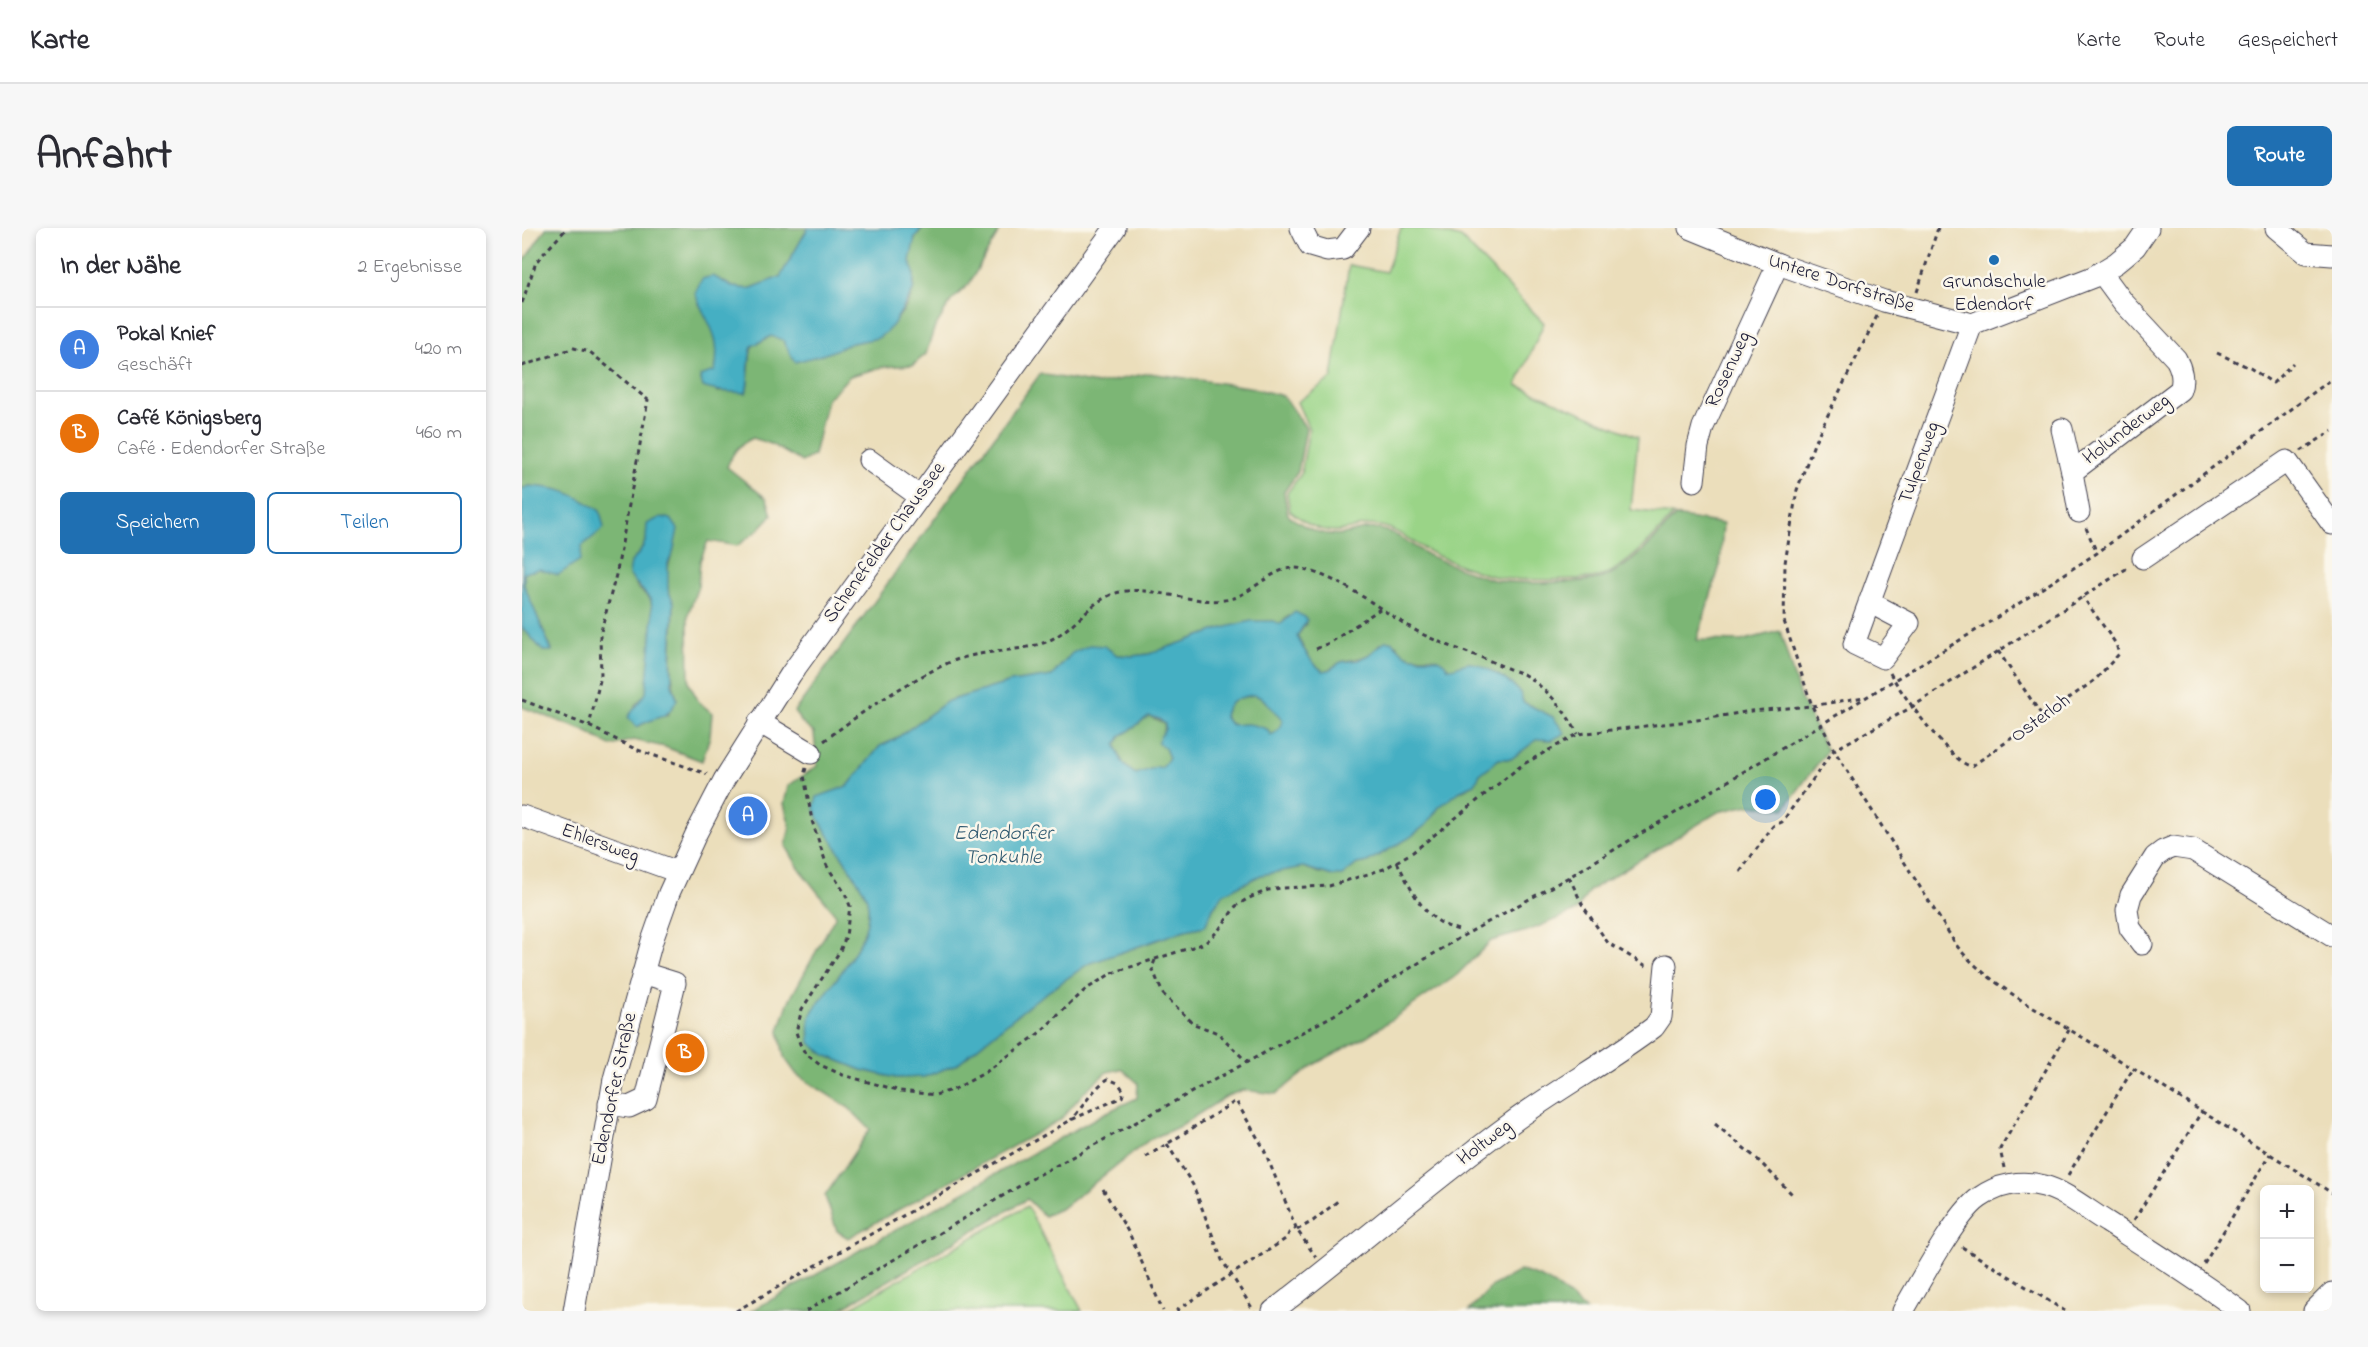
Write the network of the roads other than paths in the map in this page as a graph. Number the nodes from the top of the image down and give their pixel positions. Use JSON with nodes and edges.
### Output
{"nodes":[{"id":1,"x":1115,"y":228,"type":"edge"},
{"id":2,"x":1302,"y":228,"type":"edge"},
{"id":3,"x":1359,"y":228,"type":"edge"},
{"id":4,"x":1690,"y":228,"type":"edge"},
{"id":5,"x":2148,"y":228,"type":"edge"},
{"id":6,"x":2276,"y":228,"type":"edge"},
{"id":7,"x":2332,"y":253,"type":"edge"},
{"id":8,"x":1778,"y":264,"type":"junction"},
{"id":9,"x":2101,"y":272,"type":"junction"},
{"id":10,"x":1972,"y":324,"type":"junction"},
{"id":11,"x":2062,"y":429,"type":"dead end"},
{"id":12,"x":869,"y":460,"type":"dead end"},
{"id":13,"x":2072,"y":471,"type":"junction"},
{"id":14,"x":1694,"y":481,"type":"dead end"},
{"id":15,"x":919,"y":496,"type":"junction"},
{"id":16,"x":2079,"y":512,"type":"road end"},
{"id":17,"x":2332,"y":524,"type":"edge"},
{"id":18,"x":2143,"y":558,"type":"road end"},
{"id":19,"x":1869,"y":602,"type":"junction"},
{"id":20,"x":759,"y":722,"type":"junction"},
{"id":21,"x":811,"y":753,"type":"road end"},
{"id":22,"x":522,"y":816,"type":"edge"},
{"id":23,"x":678,"y":872,"type":"junction"},
{"id":24,"x":2332,"y":936,"type":"edge"},
{"id":25,"x":2142,"y":944,"type":"dead end"},
{"id":26,"x":1665,"y":971,"type":"road end"},
{"id":27,"x":643,"y":974,"type":"junction"},
{"id":28,"x":609,"y":1104,"type":"junction"},
{"id":29,"x":2332,"y":1293,"type":"edge"},
{"id":30,"x":574,"y":1311,"type":"edge"},
{"id":31,"x":1273,"y":1311,"type":"edge"},
{"id":32,"x":1903,"y":1311,"type":"edge"},
{"id":33,"x":2240,"y":1311,"type":"edge"},
{"id":34,"x":2314,"y":1311,"type":"edge"}],
"edges":[{"from":1,"to":15,"type":"street","name":"Schenefelder Chaussee"},
{"from":2,"to":3,"type":"street"},
{"from":4,"to":8,"type":"street","name":"Untere Dorfstraße"},
{"from":5,"to":9,"type":"street"},
{"from":6,"to":7,"type":"street"},
{"from":8,"to":10,"type":"street","name":"Untere Dorfstraße"},
{"from":8,"to":14,"type":"street","name":"Rosenweg"},
{"from":9,"to":10,"type":"street"},
{"from":9,"to":13,"type":"street","name":"Holunderweg"},
{"from":10,"to":19,"type":"street","name":"Tulpenweg"},
{"from":11,"to":13,"type":"street","name":"Holunderweg"},
{"from":12,"to":15,"type":"street"},
{"from":13,"to":16,"type":"street","name":"Holunderweg"},
{"from":15,"to":20,"type":"street","name":"Schenefelder Chaussee"},
{"from":17,"to":18,"type":"street"},
{"from":19,"to":19,"type":"street","name":"Tulpenweg"},
{"from":20,"to":21,"type":"street"},
{"from":20,"to":23,"type":"street","name":"Schenefelder Chaussee"},
{"from":22,"to":23,"type":"street","name":"Ehlersweg"},
{"from":23,"to":27,"type":"street","name":"Edendorfer Straße"},
{"from":24,"to":25,"type":"street"},
{"from":26,"to":31,"type":"street","name":"Holtweg"},
{"from":27,"to":28,"type":"street","name":"Edendorfer Straße"},
{"from":27,"to":28,"type":"street"},
{"from":28,"to":30,"type":"street","name":"Edendorfer Straße"},
{"from":29,"to":34,"type":"street"},
{"from":32,"to":33,"type":"street"}]}
